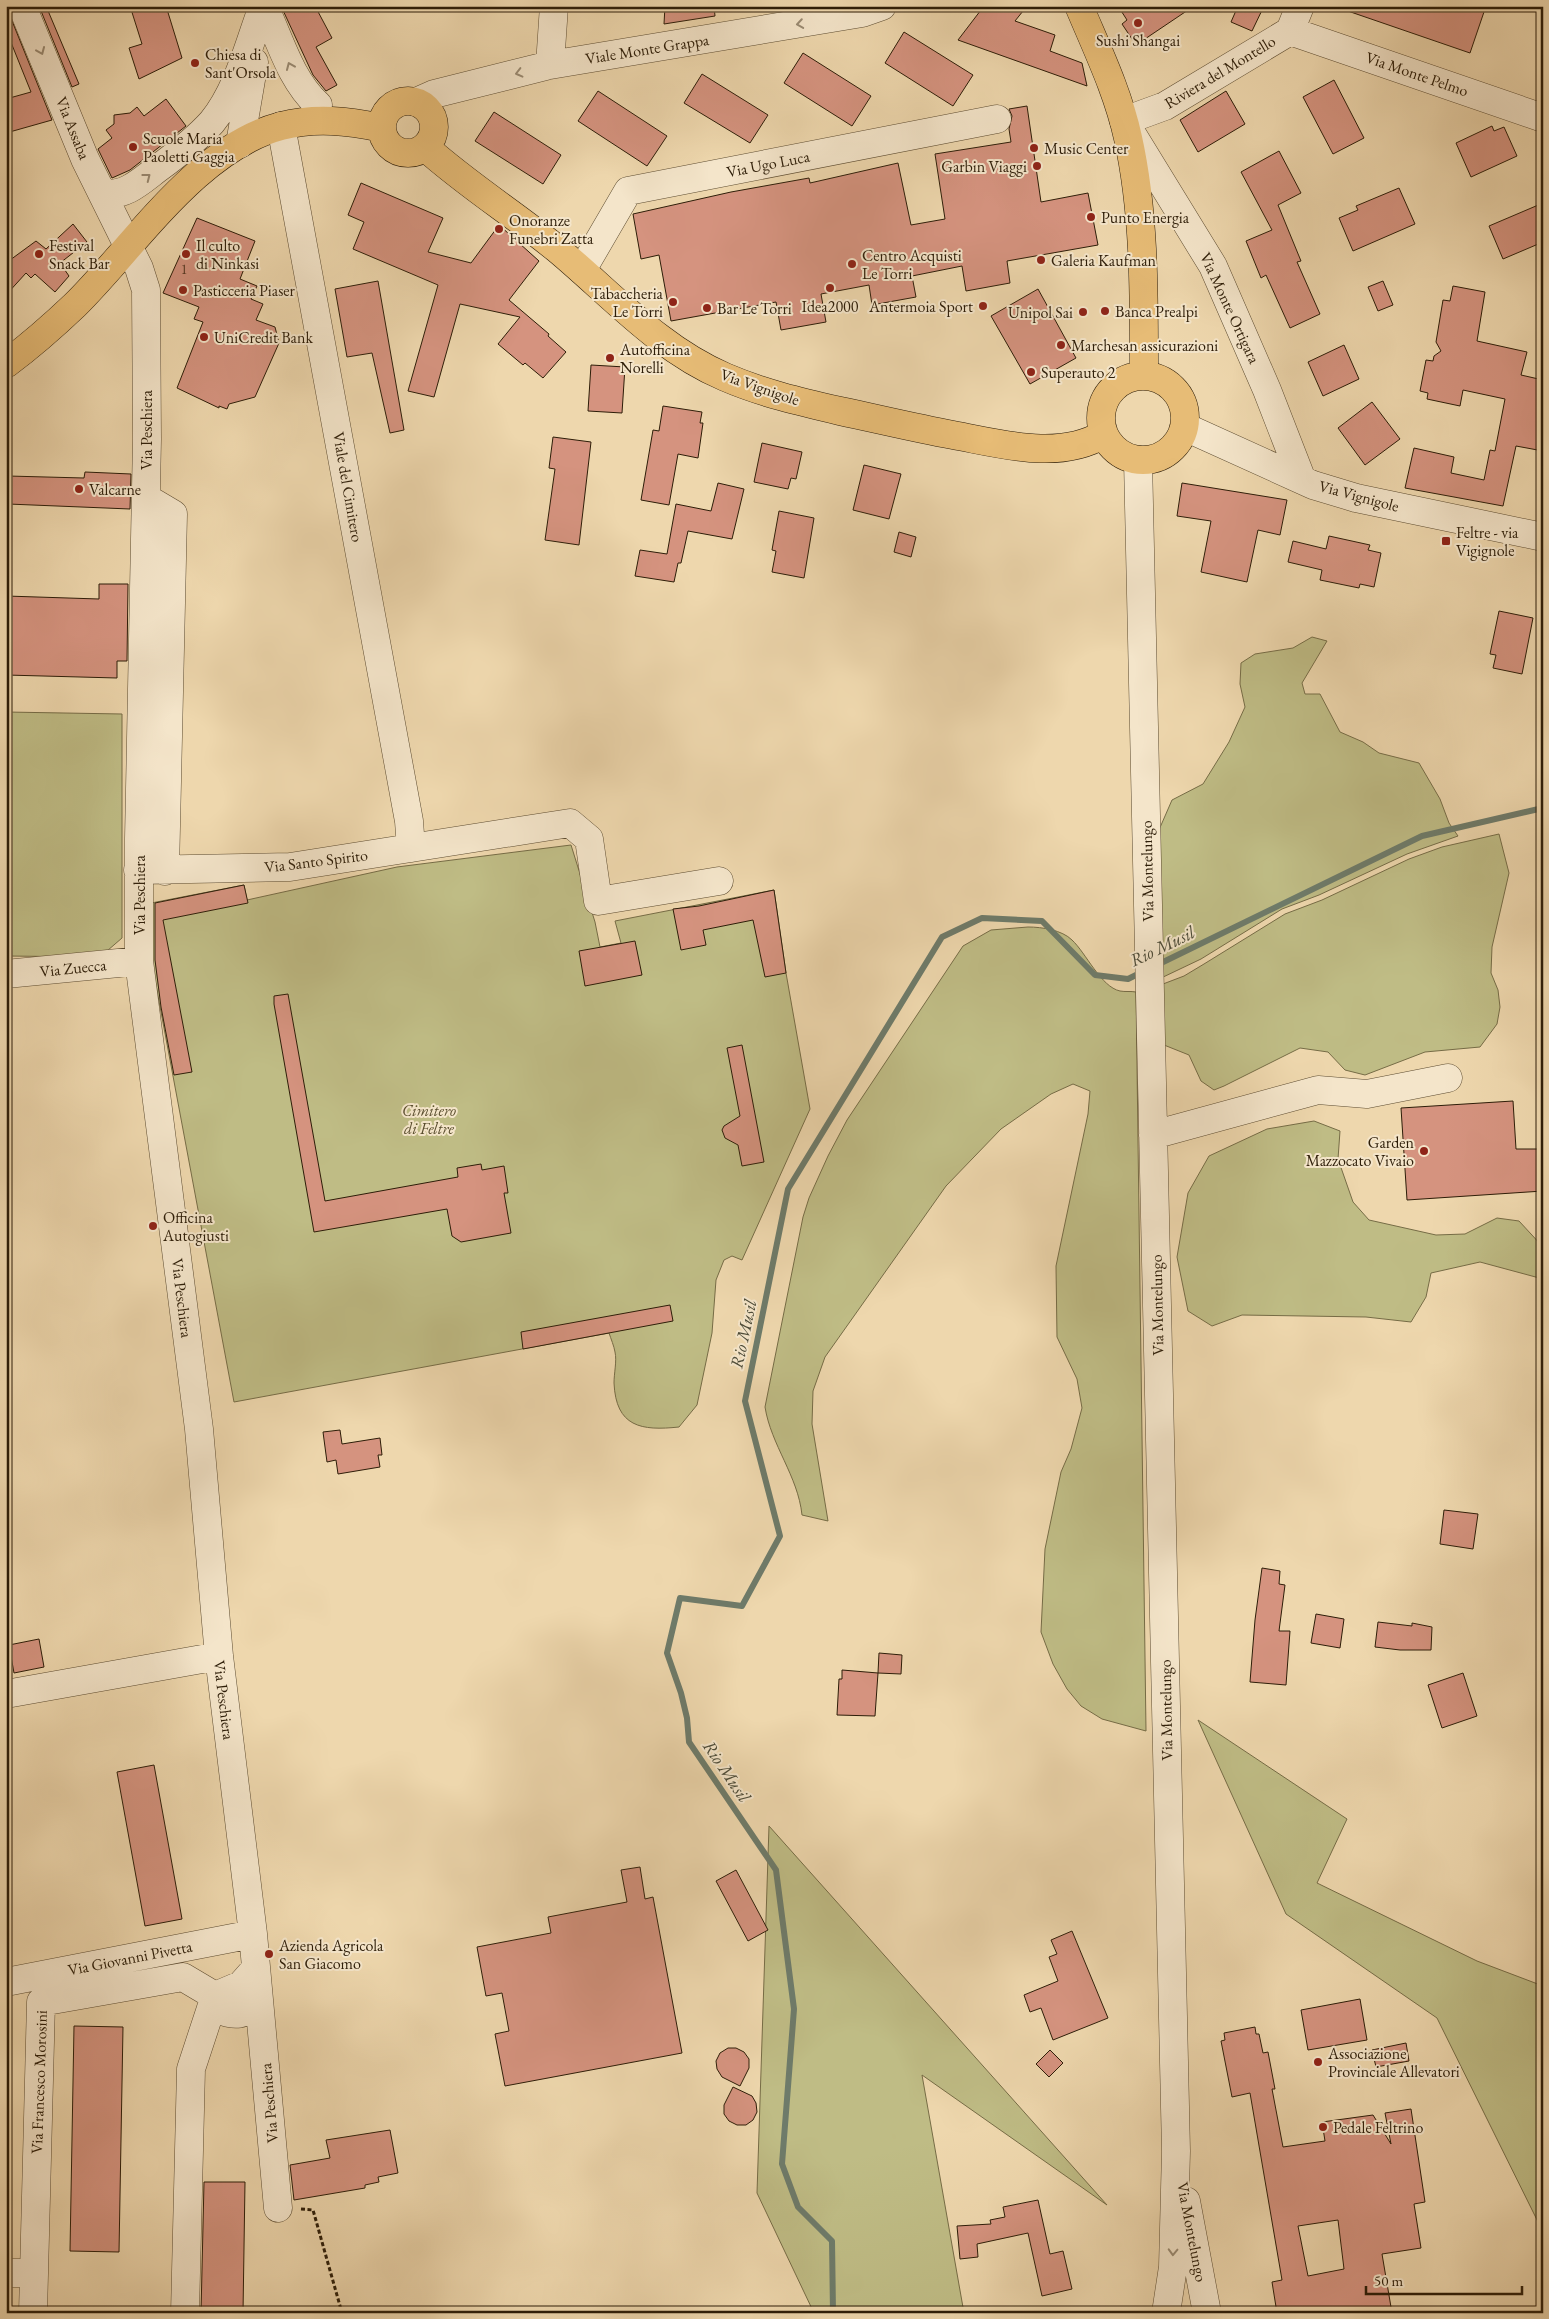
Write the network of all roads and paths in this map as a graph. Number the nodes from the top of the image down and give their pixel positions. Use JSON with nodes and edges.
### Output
{"nodes":[{"id":1,"x":22,"y":6,"type":"edge"},
{"id":2,"x":264,"y":6,"type":"edge"},
{"id":3,"x":554,"y":6,"type":"edge"},
{"id":4,"x":882,"y":6,"type":"edge"},
{"id":5,"x":1079,"y":6,"type":"edge"},
{"id":6,"x":1295,"y":18,"type":"edge"},
{"id":7,"x":550,"y":65,"type":"junction"},
{"id":8,"x":416,"y":102,"type":"junction"},
{"id":9,"x":318,"y":105,"type":"junction"},
{"id":10,"x":1543,"y":118,"type":"edge"},
{"id":11,"x":998,"y":119,"type":"dead end"},
{"id":12,"x":1124,"y":120,"type":"junction"},
{"id":13,"x":384,"y":121,"type":"junction"},
{"id":14,"x":281,"y":126,"type":"junction"},
{"id":15,"x":240,"y":144,"type":"junction"},
{"id":16,"x":426,"y":147,"type":"junction"},
{"id":17,"x":103,"y":194,"type":"junction"},
{"id":18,"x":128,"y":246,"type":"junction"},
{"id":19,"x":582,"y":270,"type":"junction"},
{"id":20,"x":6,"y":364,"type":"edge"},
{"id":21,"x":1144,"y":376,"type":"junction"},
{"id":22,"x":1185,"y":427,"type":"junction"},
{"id":23,"x":1104,"y":434,"type":"junction"},
{"id":24,"x":1138,"y":460,"type":"junction"},
{"id":25,"x":1302,"y":480,"type":"junction"},
{"id":26,"x":146,"y":498,"type":"junction"},
{"id":27,"x":1543,"y":537,"type":"edge"},
{"id":28,"x":411,"y":848,"type":"junction"},
{"id":29,"x":138,"y":870,"type":"junction"},
{"id":30,"x":165,"y":871,"type":"junction"},
{"id":31,"x":719,"y":881,"type":"dead end"},
{"id":32,"x":139,"y":961,"type":"junction"},
{"id":33,"x":6,"y":974,"type":"edge"},
{"id":34,"x":1448,"y":1078,"type":"dead end"},
{"id":35,"x":1153,"y":1134,"type":"junction"},
{"id":36,"x":219,"y":1656,"type":"junction"},
{"id":37,"x":6,"y":1694,"type":"edge"},
{"id":38,"x":253,"y":1934,"type":"junction"},
{"id":39,"x":256,"y":1968,"type":"junction"},
{"id":40,"x":6,"y":1982,"type":"edge"},
{"id":41,"x":260,"y":2000,"type":"junction"},
{"id":42,"x":213,"y":2002,"type":"junction"},
{"id":43,"x":1176,"y":2151,"type":"junction"},
{"id":44,"x":278,"y":2208,"type":"joint"},
{"id":45,"x":6,"y":2273,"type":"edge"},
{"id":46,"x":33,"y":2273,"type":"junction"},
{"id":47,"x":33,"y":2313,"type":"edge"},
{"id":48,"x":185,"y":2313,"type":"edge"},
{"id":49,"x":342,"y":2313,"type":"edge"},
{"id":50,"x":1166,"y":2313,"type":"edge"},
{"id":51,"x":1208,"y":2313,"type":"edge"}],
"edges":[{"from":1,"to":17,"type":"street","name":"Via Assaba","one_way":true},
{"from":9,"to":2,"type":"street","one_way":true},
{"from":2,"to":15,"type":"street"},
{"from":17,"to":2,"type":"street","one_way":true},
{"from":3,"to":7,"type":"street"},
{"from":4,"to":7,"type":"street","name":"Viale Monte Grappa","one_way":true},
{"from":5,"to":12,"type":"main road"},
{"from":6,"to":10,"type":"street","name":"Via Monte Pelmo"},
{"from":6,"to":12,"type":"street","name":"Riviera del Montello"},
{"from":7,"to":8,"type":"street","name":"Viale Monte Grappa","one_way":true},
{"from":8,"to":13,"type":"main road"},
{"from":8,"to":16,"type":"main road"},
{"from":9,"to":13,"type":"main road"},
{"from":9,"to":14,"type":"main road"},
{"from":11,"to":19,"type":"street","name":"Via Ugo Luca"},
{"from":12,"to":21,"type":"main road"},
{"from":12,"to":25,"type":"street","name":"Via Monte Ortigara"},
{"from":13,"to":14,"type":"main road"},
{"from":13,"to":16,"type":"main road"},
{"from":14,"to":15,"type":"main road"},
{"from":14,"to":28,"type":"street","name":"Viale del Cimitero"},
{"from":15,"to":18,"type":"main road"},
{"from":16,"to":19,"type":"main road","name":"Via Vignigole"},
{"from":17,"to":18,"type":"street","name":"Via Assaba"},
{"from":18,"to":20,"type":"main road"},
{"from":18,"to":26,"type":"street","name":"Via Peschiera"},
{"from":19,"to":23,"type":"main road","name":"Via Vignigole"},
{"from":21,"to":22,"type":"main road"},
{"from":21,"to":23,"type":"main road"},
{"from":22,"to":24,"type":"main road"},
{"from":22,"to":25,"type":"street","name":"Via Vignigole"},
{"from":23,"to":24,"type":"main road"},
{"from":24,"to":35,"type":"street","name":"Via Montelungo"},
{"from":25,"to":27,"type":"street","name":"Via Vignigole"},
{"from":26,"to":29,"type":"street","name":"Via Peschiera"},
{"from":26,"to":30,"type":"street"},
{"from":28,"to":30,"type":"street","name":"Via Santo Spirito"},
{"from":28,"to":31,"type":"street","name":"Via Santo Spirito"},
{"from":29,"to":30,"type":"street","name":"Via Santo Spirito"},
{"from":29,"to":32,"type":"street","name":"Via Peschiera"},
{"from":32,"to":33,"type":"street","name":"Via Zuecca"},
{"from":32,"to":36,"type":"street","name":"Via Peschiera"},
{"from":34,"to":35,"type":"street"},
{"from":35,"to":43,"type":"street","name":"Via Montelungo"},
{"from":36,"to":37,"type":"street"},
{"from":36,"to":38,"type":"street","name":"Via Peschiera"},
{"from":38,"to":39,"type":"street","name":"Via Peschiera"},
{"from":38,"to":40,"type":"street","name":"Via Giovanni Pivetta"},
{"from":39,"to":41,"type":"street","name":"Via Peschiera"},
{"from":39,"to":42,"type":"street"},
{"from":41,"to":42,"type":"street"},
{"from":41,"to":44,"type":"street","name":"Via Peschiera"},
{"from":42,"to":46,"type":"street","name":"Via Francesco Morosini"},
{"from":42,"to":48,"type":"street"},
{"from":43,"to":50,"type":"street","name":"Via Montelungo","one_way":true},
{"from":43,"to":51,"type":"street","name":"Via Montelungo"},
{"from":44,"to":49,"type":"path"},
{"from":45,"to":46,"type":"street"},
{"from":46,"to":47,"type":"street","name":"Via Francesco Morosini"}]}
